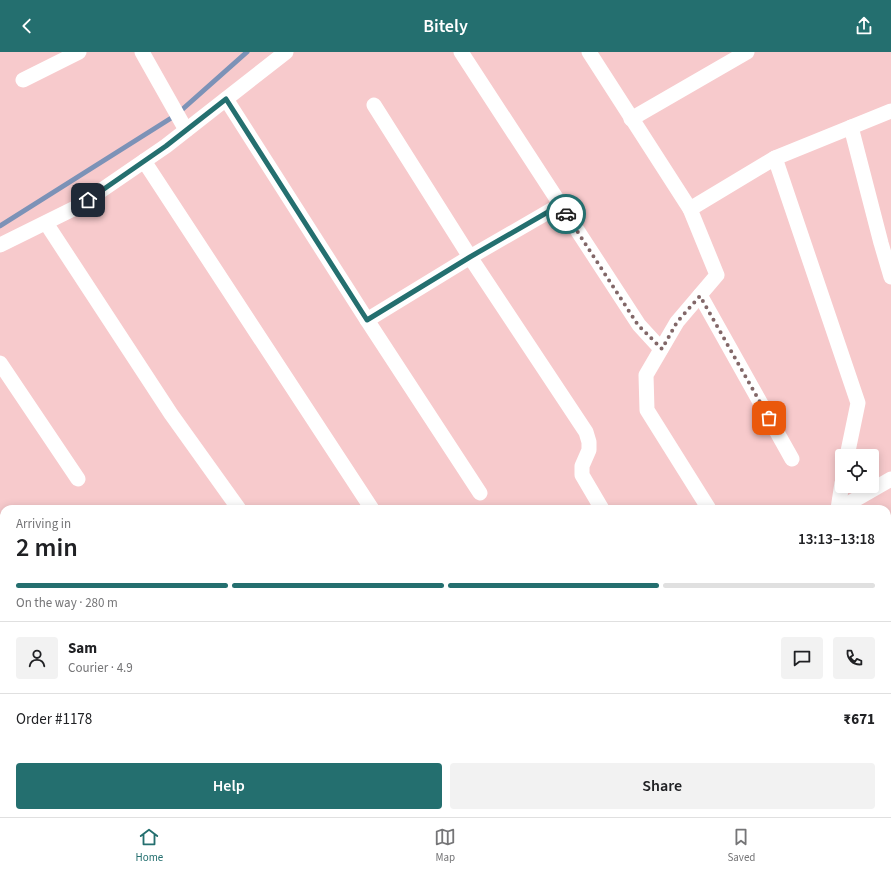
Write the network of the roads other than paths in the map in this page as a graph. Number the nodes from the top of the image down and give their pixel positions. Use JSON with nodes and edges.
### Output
{"nodes":[{"id":1,"x":79,"y":52,"type":"edge"},
{"id":2,"x":142,"y":52,"type":"edge"},
{"id":3,"x":286,"y":52,"type":"edge"},
{"id":4,"x":461,"y":52,"type":"edge"},
{"id":5,"x":589,"y":52,"type":"edge"},
{"id":6,"x":747,"y":52,"type":"edge"},
{"id":7,"x":23,"y":80,"type":"dead end"},
{"id":8,"x":226,"y":99,"type":"junction"},
{"id":9,"x":374,"y":105,"type":"dead end"},
{"id":10,"x":891,"y":111,"type":"edge"},
{"id":11,"x":631,"y":119,"type":"junction"},
{"id":12,"x":850,"y":127,"type":"junction"},
{"id":13,"x":186,"y":130,"type":"junction"},
{"id":14,"x":775,"y":158,"type":"junction"},
{"id":15,"x":144,"y":161,"type":"junction"},
{"id":16,"x":560,"y":205,"type":"junction"},
{"id":17,"x":690,"y":209,"type":"junction"},
{"id":18,"x":46,"y":223,"type":"junction"},
{"id":19,"x":0,"y":245,"type":"edge"},
{"id":20,"x":470,"y":257,"type":"junction"},
{"id":21,"x":891,"y":277,"type":"edge"},
{"id":22,"x":700,"y":296,"type":"junction"},
{"id":23,"x":367,"y":320,"type":"junction"},
{"id":24,"x":662,"y":349,"type":"junction"},
{"id":25,"x":0,"y":363,"type":"edge"},
{"id":26,"x":848,"y":449,"type":"edge"},
{"id":27,"x":792,"y":459,"type":"dead end"},
{"id":28,"x":78,"y":479,"type":"dead end"},
{"id":29,"x":891,"y":479,"type":"edge"},
{"id":30,"x":480,"y":493,"type":"dead end"},
{"id":31,"x":841,"y":493,"type":"edge"},
{"id":32,"x":236,"y":505,"type":"edge"},
{"id":33,"x":369,"y":505,"type":"edge"},
{"id":34,"x":600,"y":505,"type":"edge"},
{"id":35,"x":706,"y":505,"type":"edge"},
{"id":36,"x":839,"y":505,"type":"edge"},
{"id":37,"x":846,"y":505,"type":"edge"}],
"edges":[{"from":1,"to":7,"type":"street"},
{"from":2,"to":13,"type":"street"},
{"from":3,"to":8,"type":"street"},
{"from":4,"to":16,"type":"street"},
{"from":5,"to":11,"type":"street"},
{"from":6,"to":11,"type":"street"},
{"from":8,"to":13,"type":"street"},
{"from":8,"to":23,"type":"street"},
{"from":9,"to":20,"type":"street"},
{"from":10,"to":12,"type":"street"},
{"from":11,"to":17,"type":"street"},
{"from":12,"to":14,"type":"street"},
{"from":12,"to":21,"type":"street"},
{"from":13,"to":15,"type":"street"},
{"from":14,"to":17,"type":"street"},
{"from":14,"to":26,"type":"street"},
{"from":15,"to":18,"type":"street"},
{"from":15,"to":33,"type":"street"},
{"from":16,"to":20,"type":"street"},
{"from":16,"to":24,"type":"street"},
{"from":17,"to":22,"type":"street"},
{"from":18,"to":19,"type":"street"},
{"from":18,"to":32,"type":"street"},
{"from":20,"to":23,"type":"street"},
{"from":20,"to":34,"type":"street"},
{"from":22,"to":24,"type":"street"},
{"from":22,"to":27,"type":"street"},
{"from":23,"to":30,"type":"street"},
{"from":24,"to":35,"type":"street"},
{"from":25,"to":28,"type":"street"},
{"from":29,"to":37,"type":"street"},
{"from":31,"to":36,"type":"street"}]}
